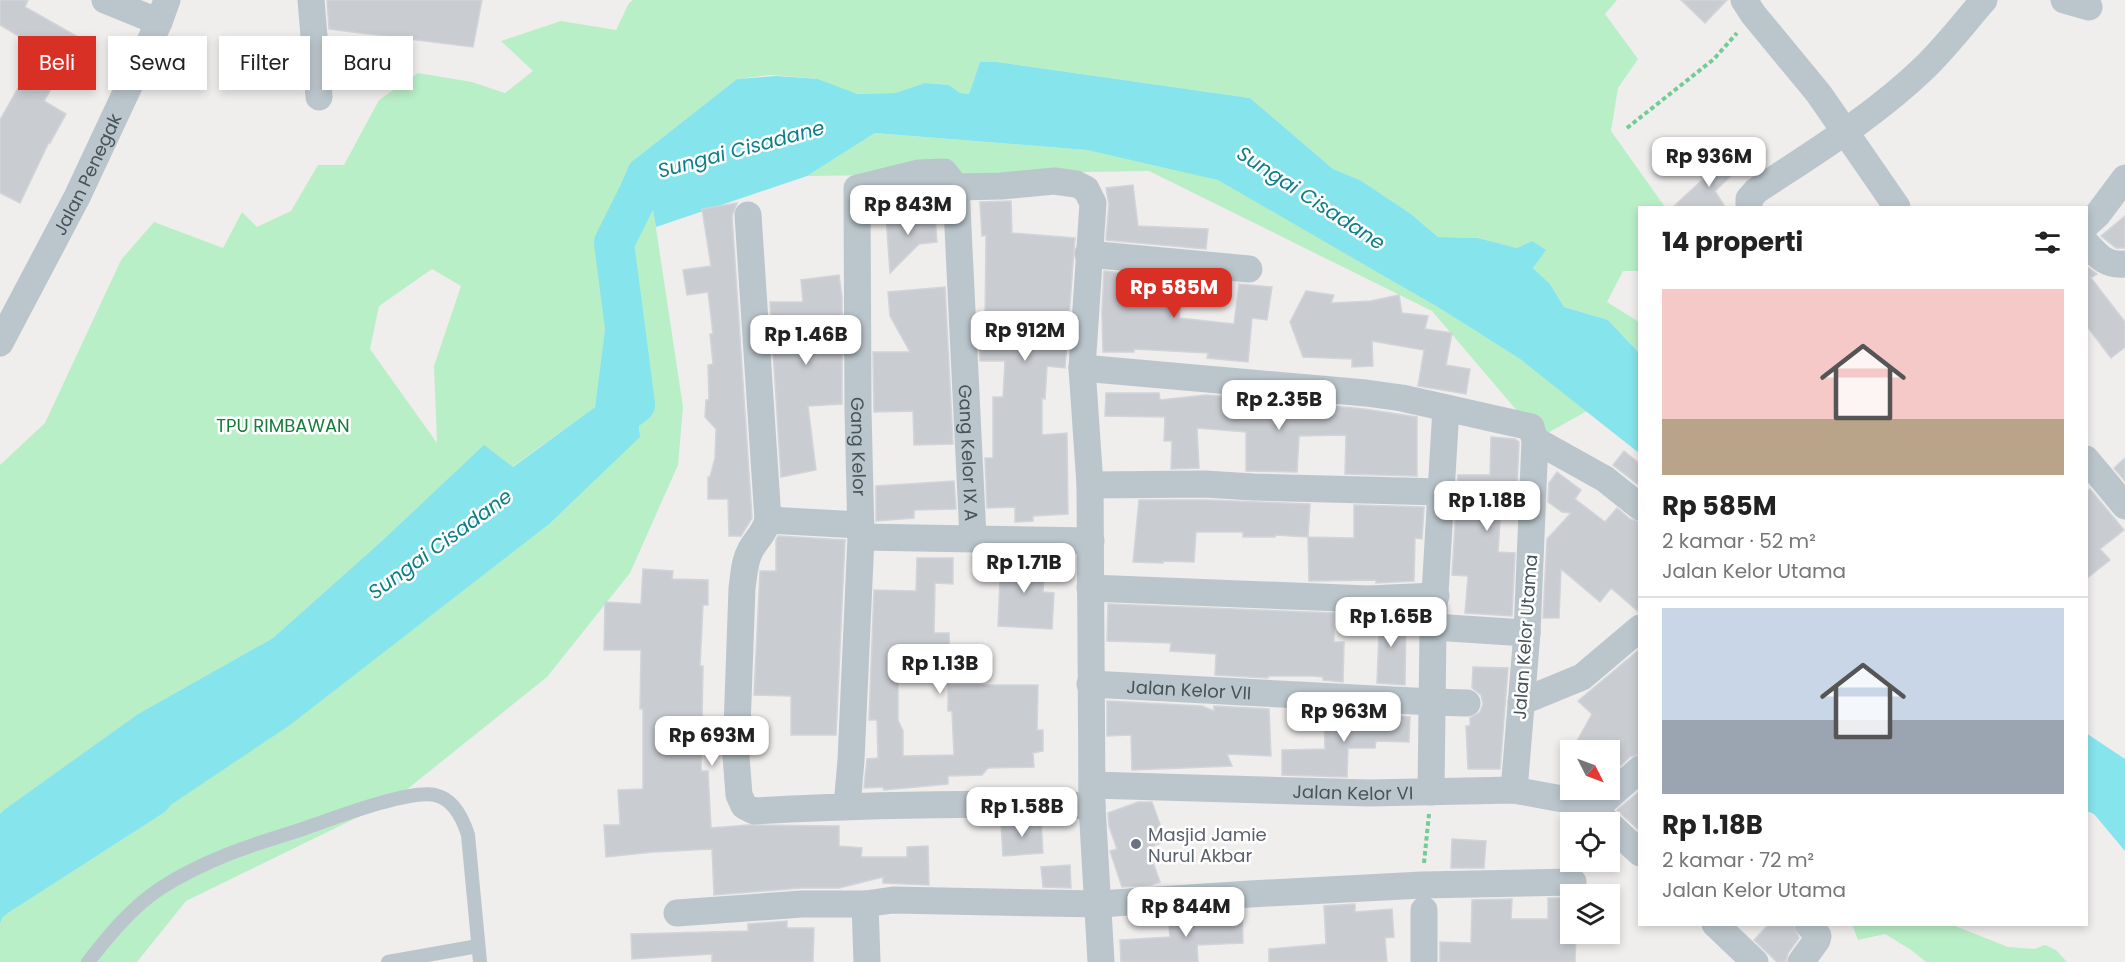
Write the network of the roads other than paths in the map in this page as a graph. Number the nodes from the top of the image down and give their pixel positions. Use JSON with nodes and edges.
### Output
{"nodes":[{"id":1,"x":105,"y":0,"type":"edge"},
{"id":2,"x":311,"y":0,"type":"edge"},
{"id":3,"x":1984,"y":0,"type":"edge"},
{"id":4,"x":1749,"y":7,"type":"edge"},
{"id":5,"x":163,"y":11,"type":"edge"},
{"id":6,"x":319,"y":97,"type":"dead end"},
{"id":7,"x":1844,"y":132,"type":"junction"},
{"id":8,"x":2125,"y":178,"type":"edge"},
{"id":9,"x":956,"y":187,"type":"junction"},
{"id":10,"x":1749,"y":206,"type":"edge"},
{"id":11,"x":1896,"y":206,"type":"edge"},
{"id":12,"x":748,"y":215,"type":"dead end"},
{"id":13,"x":2088,"y":223,"type":"edge"},
{"id":14,"x":2088,"y":245,"type":"edge"},
{"id":15,"x":1088,"y":254,"type":"junction"},
{"id":16,"x":2125,"y":264,"type":"edge"},
{"id":17,"x":1249,"y":269,"type":"dead end"},
{"id":18,"x":0,"y":343,"type":"edge"},
{"id":19,"x":1082,"y":368,"type":"junction"},
{"id":20,"x":1446,"y":408,"type":"junction"},
{"id":21,"x":1534,"y":440,"type":"junction"},
{"id":22,"x":2088,"y":461,"type":"edge"},
{"id":23,"x":1090,"y":485,"type":"junction"},
{"id":24,"x":1441,"y":492,"type":"junction"},
{"id":25,"x":1638,"y":505,"type":"edge"},
{"id":26,"x":2125,"y":506,"type":"edge"},
{"id":27,"x":768,"y":519,"type":"junction"},
{"id":28,"x":861,"y":531,"type":"junction"},
{"id":29,"x":973,"y":538,"type":"junction"},
{"id":30,"x":1090,"y":541,"type":"junction"},
{"id":31,"x":1090,"y":588,"type":"junction"},
{"id":32,"x":1436,"y":596,"type":"junction"},
{"id":33,"x":1433,"y":627,"type":"junction"},
{"id":34,"x":1638,"y":630,"type":"edge"},
{"id":35,"x":1527,"y":633,"type":"junction"},
{"id":36,"x":1090,"y":684,"type":"junction"},
{"id":37,"x":1432,"y":702,"type":"junction"},
{"id":38,"x":1521,"y":702,"type":"junction"},
{"id":39,"x":1467,"y":703,"type":"dead end"},
{"id":40,"x":1638,"y":772,"type":"edge"},
{"id":41,"x":1514,"y":790,"type":"junction"},
{"id":42,"x":1431,"y":792,"type":"junction"},
{"id":43,"x":1092,"y":795,"type":"junction"},
{"id":44,"x":847,"y":806,"type":"junction"},
{"id":45,"x":1591,"y":812,"type":"edge"},
{"id":46,"x":1608,"y":812,"type":"edge"},
{"id":47,"x":1620,"y":835,"type":"edge"},
{"id":48,"x":1638,"y":851,"type":"edge"},
{"id":49,"x":1573,"y":882,"type":"dead end"},
{"id":50,"x":1423,"y":898,"type":"junction"},
{"id":51,"x":865,"y":903,"type":"junction"},
{"id":52,"x":1099,"y":904,"type":"junction"},
{"id":53,"x":676,"y":913,"type":"dead end"},
{"id":54,"x":1716,"y":926,"type":"edge"},
{"id":55,"x":1814,"y":926,"type":"edge"},
{"id":56,"x":478,"y":946,"type":"junction"},
{"id":57,"x":88,"y":962,"type":"edge"},
{"id":58,"x":388,"y":962,"type":"edge"},
{"id":59,"x":480,"y":962,"type":"edge"},
{"id":60,"x":867,"y":962,"type":"edge"},
{"id":61,"x":1101,"y":962,"type":"edge"},
{"id":62,"x":1424,"y":962,"type":"edge"},
{"id":63,"x":1755,"y":962,"type":"edge"},
{"id":64,"x":1801,"y":962,"type":"edge"}],
"edges":[{"from":1,"to":5,"type":"street"},
{"from":2,"to":6,"type":"street"},
{"from":3,"to":7,"type":"street"},
{"from":4,"to":7,"type":"street"},
{"from":5,"to":18,"type":"street","name":"Jalan Penegak"},
{"from":7,"to":10,"type":"street"},
{"from":7,"to":11,"type":"street"},
{"from":8,"to":13,"type":"street"},
{"from":9,"to":15,"type":"street"},
{"from":9,"to":28,"type":"street","name":"Gang Kelor"},
{"from":9,"to":29,"type":"street","name":"Gang Kelor IX A"},
{"from":12,"to":27,"type":"street"},
{"from":14,"to":16,"type":"street"},
{"from":15,"to":17,"type":"street"},
{"from":15,"to":19,"type":"street"},
{"from":19,"to":20,"type":"street"},
{"from":19,"to":23,"type":"street"},
{"from":20,"to":21,"type":"street"},
{"from":20,"to":24,"type":"street"},
{"from":21,"to":25,"type":"street"},
{"from":21,"to":35,"type":"street","name":"Jalan Kelor Utama"},
{"from":22,"to":26,"type":"street"},
{"from":23,"to":24,"type":"street"},
{"from":23,"to":30,"type":"street"},
{"from":24,"to":32,"type":"street"},
{"from":27,"to":28,"type":"street"},
{"from":27,"to":44,"type":"street"},
{"from":28,"to":29,"type":"street"},
{"from":28,"to":44,"type":"street","name":"Gang Kelor"},
{"from":29,"to":30,"type":"street"},
{"from":30,"to":31,"type":"street"},
{"from":31,"to":32,"type":"street"},
{"from":31,"to":36,"type":"street"},
{"from":32,"to":33,"type":"street"},
{"from":33,"to":35,"type":"street"},
{"from":33,"to":37,"type":"street"},
{"from":34,"to":38,"type":"street"},
{"from":35,"to":38,"type":"street","name":"Jalan Kelor Utama"},
{"from":36,"to":37,"type":"street","name":"Jalan Kelor VII"},
{"from":36,"to":43,"type":"street"},
{"from":37,"to":39,"type":"street","name":"Jalan Kelor VII"},
{"from":37,"to":42,"type":"street"},
{"from":38,"to":41,"type":"street","name":"Jalan Kelor Utama"},
{"from":40,"to":46,"type":"street"},
{"from":41,"to":42,"type":"street","name":"Jalan Kelor VI"},
{"from":41,"to":45,"type":"street","name":"Jalan Kelor VI"},
{"from":42,"to":43,"type":"street","name":"Jalan Kelor VI"},
{"from":43,"to":44,"type":"street"},
{"from":43,"to":52,"type":"street"},
{"from":47,"to":48,"type":"street","name":"Jalan Kelor VI"},
{"from":49,"to":50,"type":"street"},
{"from":50,"to":52,"type":"street"},
{"from":50,"to":62,"type":"street"},
{"from":51,"to":52,"type":"street"},
{"from":51,"to":53,"type":"street"},
{"from":51,"to":60,"type":"street"},
{"from":52,"to":61,"type":"street"},
{"from":54,"to":63,"type":"street"},
{"from":55,"to":64,"type":"street"},
{"from":56,"to":57,"type":"lane"},
{"from":56,"to":58,"type":"lane"},
{"from":56,"to":59,"type":"lane"}]}
